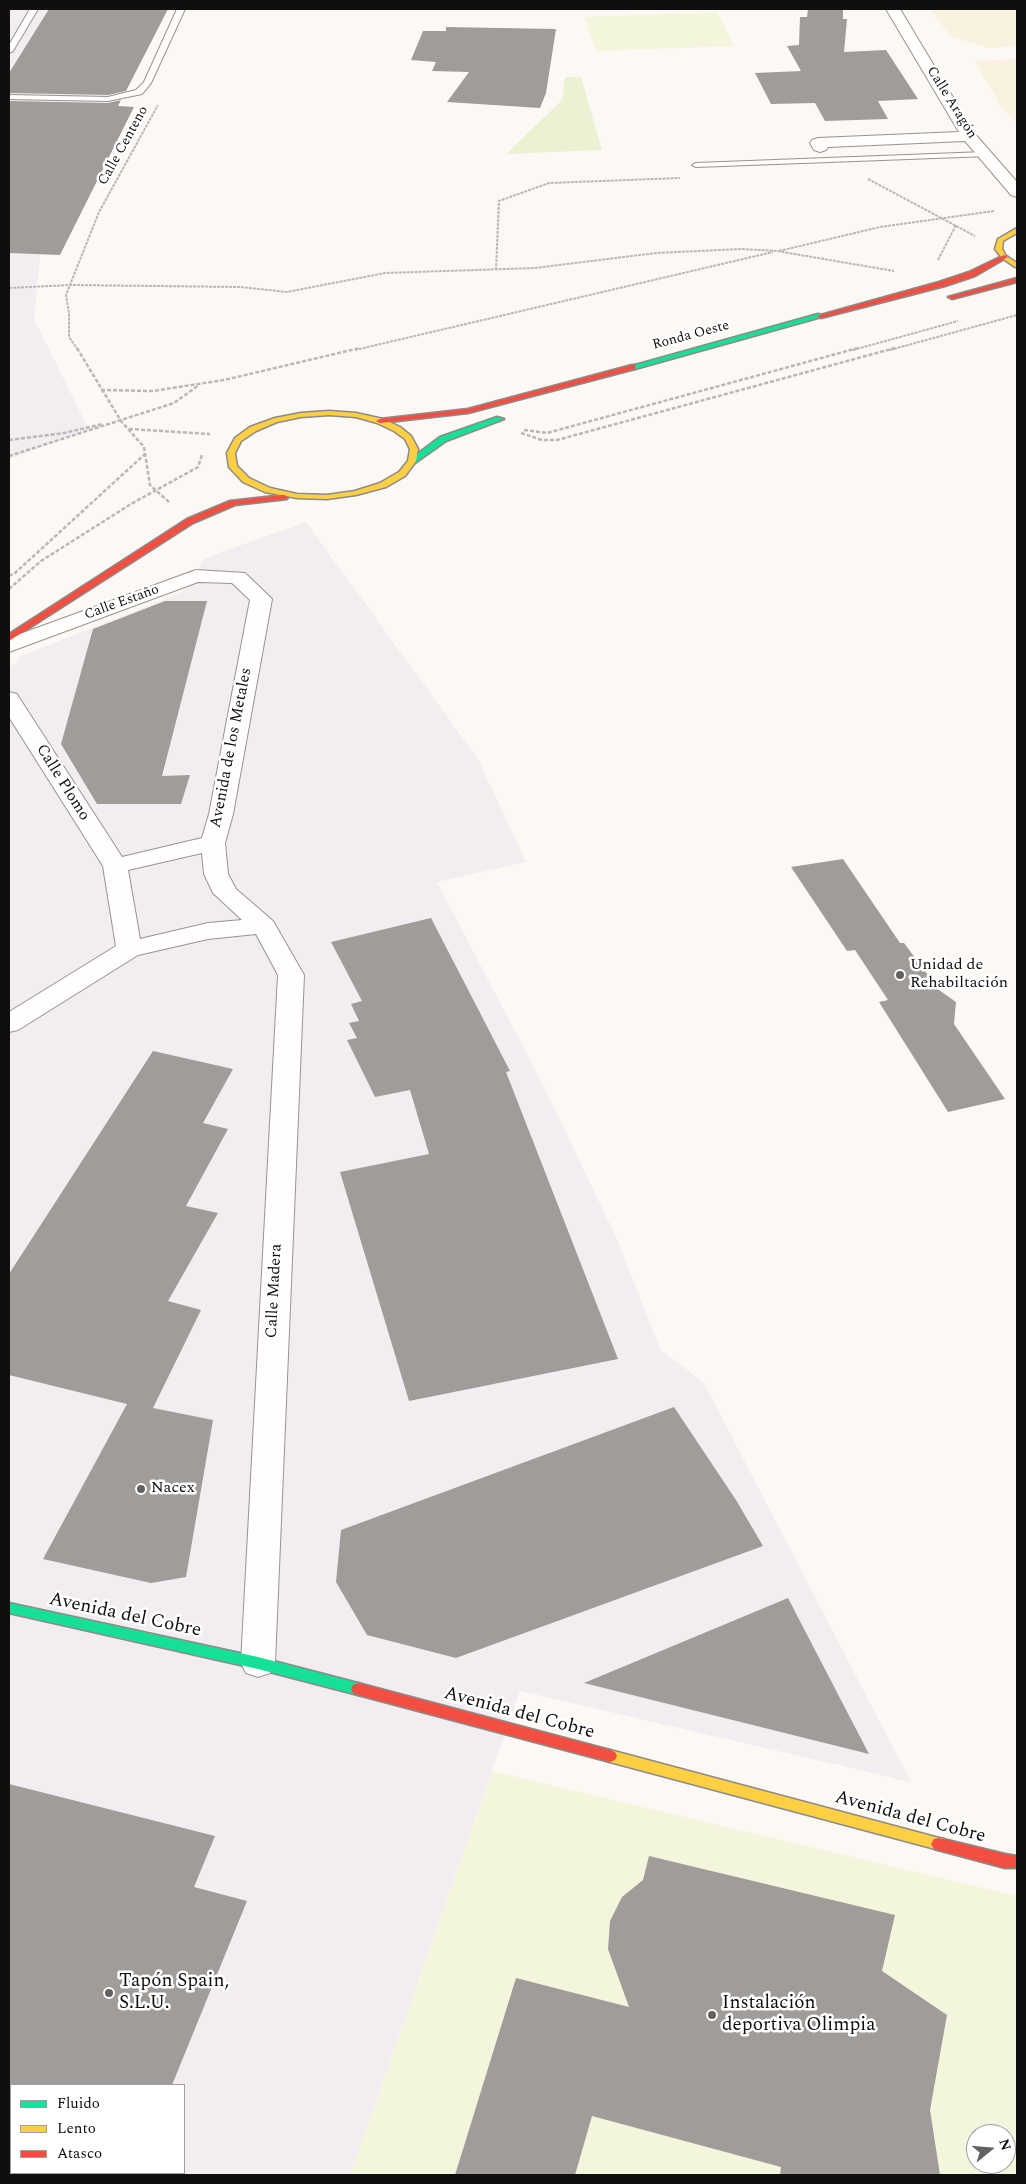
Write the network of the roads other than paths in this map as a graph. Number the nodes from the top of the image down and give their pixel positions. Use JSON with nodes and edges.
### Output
{"nodes":[{"id":1,"x":34,"y":9,"type":"edge"},
{"id":2,"x":181,"y":9,"type":"edge"},
{"id":3,"x":893,"y":9,"type":"edge"},
{"id":4,"x":9,"y":51,"type":"edge"},
{"id":5,"x":9,"y":97,"type":"edge"},
{"id":6,"x":970,"y":136,"type":"junction"},
{"id":7,"x":820,"y":147,"type":"dead end"},
{"id":8,"x":985,"y":154,"type":"junction"},
{"id":9,"x":696,"y":165,"type":"dead end"},
{"id":10,"x":1017,"y":192,"type":"edge"},
{"id":11,"x":1017,"y":230,"type":"edge"},
{"id":12,"x":1004,"y":257,"type":"junction"},
{"id":13,"x":1017,"y":265,"type":"edge"},
{"id":14,"x":1017,"y":280,"type":"edge"},
{"id":15,"x":941,"y":300,"type":"dead end"},
{"id":16,"x":511,"y":416,"type":"dead end"},
{"id":17,"x":380,"y":421,"type":"junction"},
{"id":18,"x":231,"y":453,"type":"junction"},
{"id":19,"x":412,"y":461,"type":"junction"},
{"id":20,"x":224,"y":476,"type":"dead end"},
{"id":21,"x":297,"y":496,"type":"junction"},
{"id":22,"x":205,"y":504,"type":"dead end"},
{"id":23,"x":190,"y":522,"type":"junction"},
{"id":24,"x":238,"y":578,"type":"joint"},
{"id":25,"x":9,"y":638,"type":"edge"},
{"id":26,"x":9,"y":645,"type":"edge"},
{"id":27,"x":9,"y":699,"type":"edge"},
{"id":28,"x":213,"y":843,"type":"junction"},
{"id":29,"x":115,"y":866,"type":"junction"},
{"id":30,"x":264,"y":926,"type":"junction"},
{"id":31,"x":129,"y":949,"type":"junction"},
{"id":32,"x":9,"y":1024,"type":"edge"},
{"id":33,"x":9,"y":1608,"type":"edge"},
{"id":34,"x":258,"y":1663,"type":"junction"},
{"id":35,"x":1017,"y":1862,"type":"edge"}],
"edges":[{"from":1,"to":4,"type":"lane"},
{"from":2,"to":5,"type":"lane"},
{"from":3,"to":6,"type":"street","name":"Calle Aragón"},
{"from":6,"to":7,"type":"street"},
{"from":6,"to":8,"type":"street","name":"Calle Aragón"},
{"from":8,"to":9,"type":"lane"},
{"from":8,"to":10,"type":"street","name":"Calle Aragón"},
{"from":11,"to":12,"type":"main road"},
{"from":12,"to":13,"type":"main road"},
{"from":12,"to":17,"type":"main road","name":"Ronda Oeste"},
{"from":14,"to":15,"type":"main road"},
{"from":16,"to":19,"type":"main road"},
{"from":17,"to":18,"type":"main road"},
{"from":17,"to":19,"type":"main road"},
{"from":18,"to":20,"type":"main road"},
{"from":18,"to":21,"type":"main road"},
{"from":19,"to":21,"type":"main road"},
{"from":21,"to":23,"type":"main road","name":"Calle Estaño"},
{"from":22,"to":23,"type":"main road","name":"Calle Estaño"},
{"from":23,"to":25,"type":"main road","name":"Calle Estaño"},
{"from":24,"to":26,"type":"street","name":"Calle Estaño"},
{"from":24,"to":28,"type":"street","name":"Avenida de los Metales"},
{"from":27,"to":29,"type":"street","name":"Calle Plomo"},
{"from":28,"to":29,"type":"street","name":"Avenida de los Metales"},
{"from":28,"to":30,"type":"street","name":"Calle Madera"},
{"from":29,"to":31,"type":"street"},
{"from":30,"to":31,"type":"street"},
{"from":30,"to":34,"type":"street","name":"Calle Madera"},
{"from":31,"to":32,"type":"street"},
{"from":33,"to":34,"type":"main road","name":"Avenida del Cobre"},
{"from":34,"to":35,"type":"main road","name":"Avenida del Cobre"}]}
